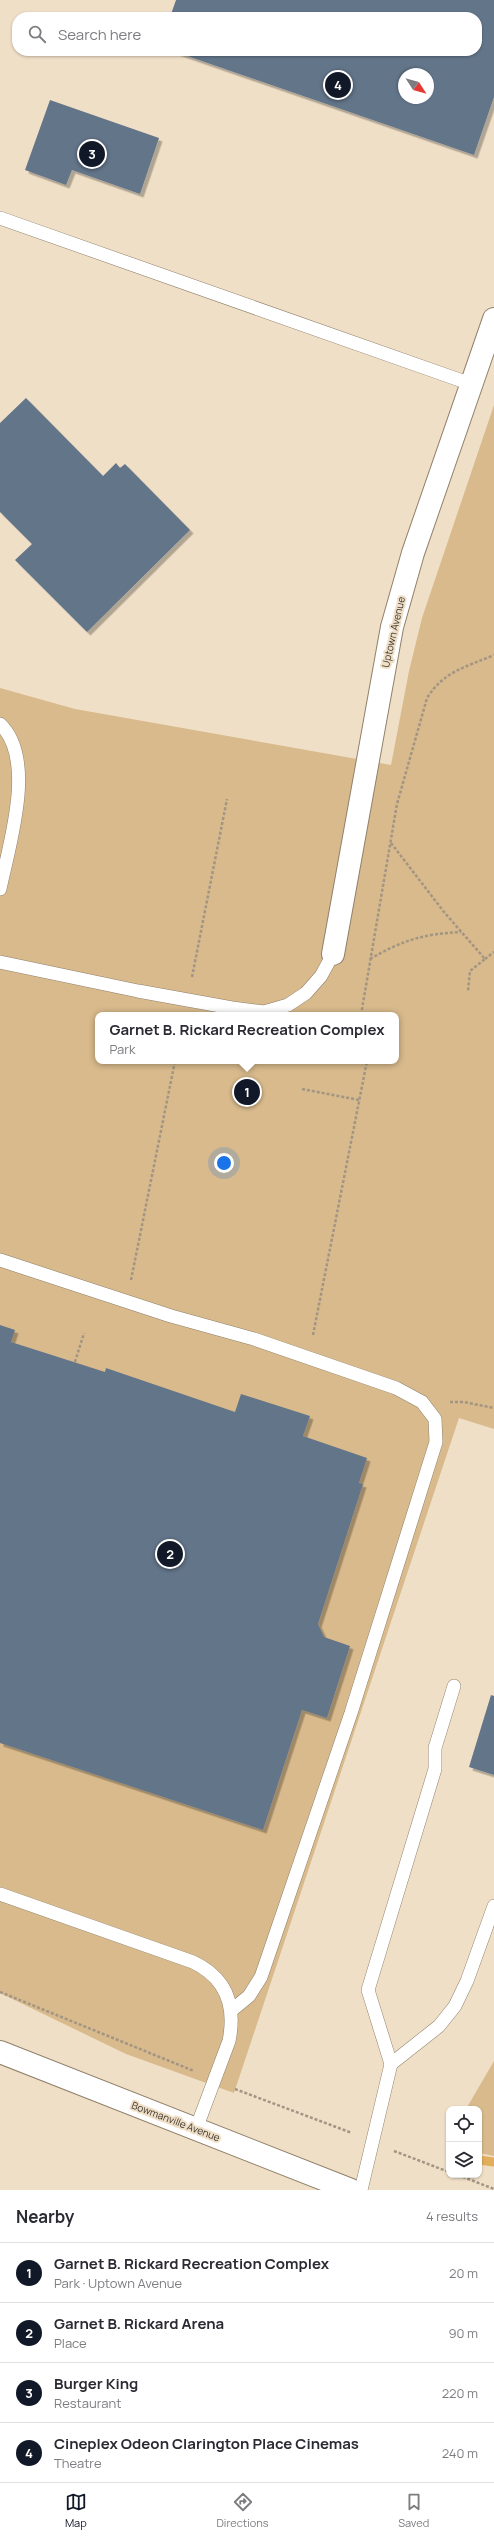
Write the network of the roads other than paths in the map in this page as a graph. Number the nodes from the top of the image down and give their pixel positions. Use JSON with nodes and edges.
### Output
{"nodes":[{"id":1,"x":0,"y":218,"type":"edge"},
{"id":2,"x":494,"y":319,"type":"edge"},
{"id":3,"x":471,"y":384,"type":"junction"},
{"id":4,"x":0,"y":724,"type":"edge"},
{"id":5,"x":0,"y":889,"type":"edge"},
{"id":6,"x":333,"y":954,"type":"joint"},
{"id":7,"x":0,"y":962,"type":"edge"},
{"id":8,"x":0,"y":1260,"type":"edge"},
{"id":9,"x":454,"y":1686,"type":"dead end"},
{"id":10,"x":0,"y":1894,"type":"edge"},
{"id":11,"x":494,"y":1906,"type":"edge"},
{"id":12,"x":232,"y":2010,"type":"junction"},
{"id":13,"x":0,"y":2052,"type":"edge"},
{"id":14,"x":391,"y":2064,"type":"junction"},
{"id":15,"x":196,"y":2129,"type":"junction"},
{"id":16,"x":351,"y":2190,"type":"edge"},
{"id":17,"x":361,"y":2190,"type":"edge"}],
"edges":[{"from":1,"to":3,"type":"lane"},
{"from":2,"to":3,"type":"street","name":"Uptown Avenue"},
{"from":3,"to":6,"type":"street","name":"Uptown Avenue"},
{"from":4,"to":5,"type":"lane"},
{"from":6,"to":7,"type":"lane"},
{"from":8,"to":12,"type":"lane"},
{"from":9,"to":14,"type":"lane"},
{"from":10,"to":12,"type":"lane"},
{"from":11,"to":14,"type":"lane"},
{"from":12,"to":15,"type":"lane"},
{"from":13,"to":15,"type":"street","name":"Bowmanville Avenue"},
{"from":14,"to":17,"type":"lane"},
{"from":15,"to":16,"type":"street","name":"Bowmanville Avenue"}]}
